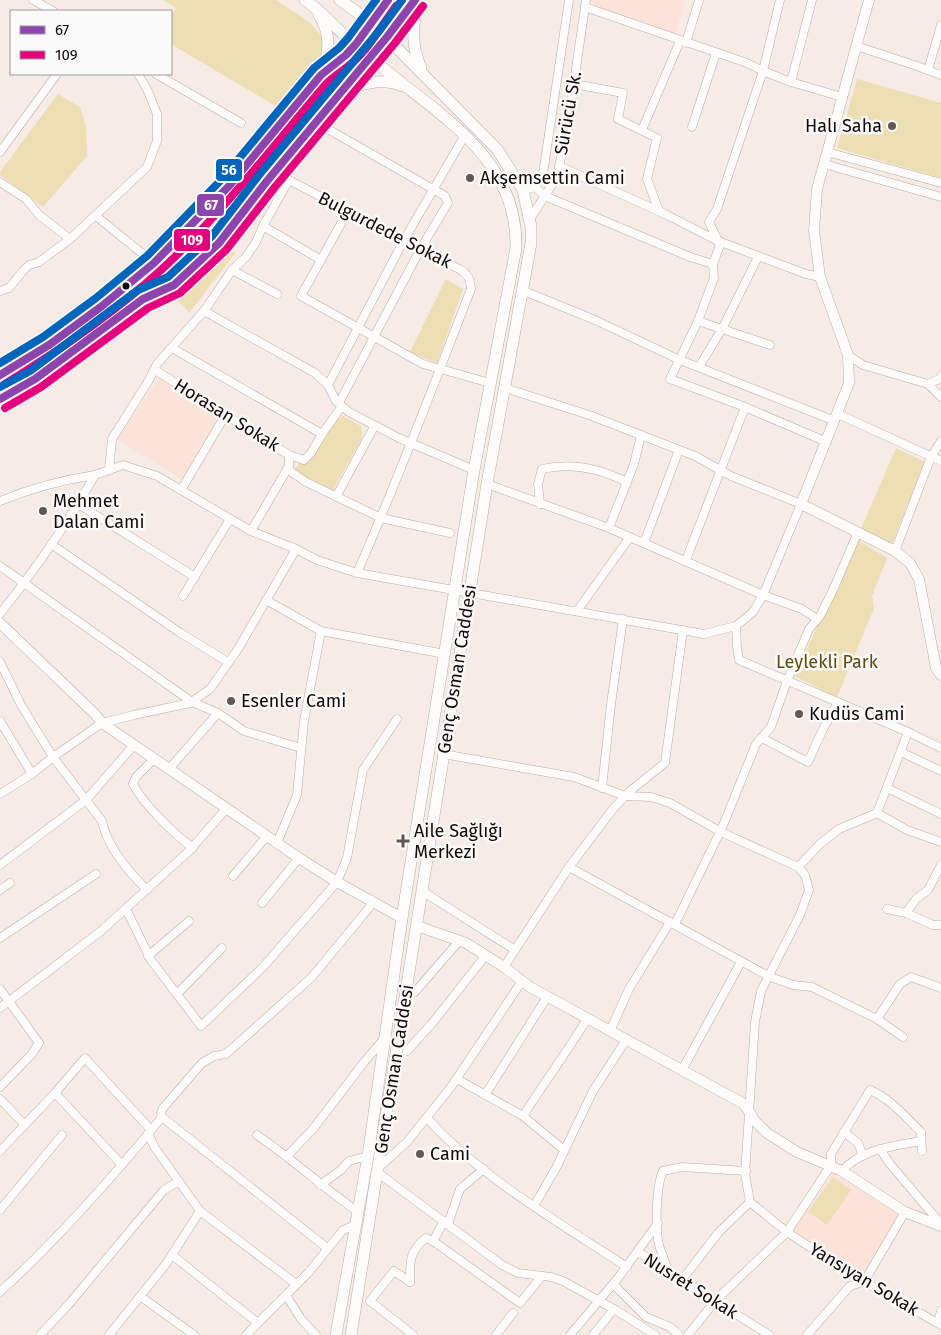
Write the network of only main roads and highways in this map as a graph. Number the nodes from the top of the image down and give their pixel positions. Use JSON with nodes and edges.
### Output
{"nodes":[{"id":1,"x":340,"y":0,"type":"edge"},
{"id":2,"x":388,"y":0,"type":"edge"},
{"id":3,"x":413,"y":1,"type":"edge"},
{"id":4,"x":309,"y":3,"type":"edge"},
{"id":5,"x":372,"y":23,"type":"junction"},
{"id":6,"x":387,"y":37,"type":"junction"},
{"id":7,"x":356,"y":44,"type":"junction"},
{"id":8,"x":370,"y":57,"type":"junction"},
{"id":9,"x":425,"y":76,"type":"junction"},
{"id":10,"x":332,"y":84,"type":"junction"},
{"id":11,"x":412,"y":90,"type":"junction"},
{"id":12,"x":0,"y":375,"type":"edge"},
{"id":13,"x":0,"y":399,"type":"edge"},
{"id":14,"x":336,"y":1335,"type":"edge"},
{"id":15,"x":351,"y":1335,"type":"edge"}],
"edges":[{"from":1,"to":5,"type":"main road","name":"Genç Osman Caddesi"},
{"from":2,"to":5,"type":"highway"},
{"from":3,"to":6,"type":"highway"},
{"from":3,"to":9,"type":"main road"},
{"from":4,"to":7,"type":"main road","name":"Genç Osman Caddesi"},
{"from":4,"to":10,"type":"main road"},
{"from":5,"to":6,"type":"main road","name":"Genç Osman Caddesi"},
{"from":5,"to":7,"type":"highway"},
{"from":6,"to":8,"type":"highway"},
{"from":6,"to":9,"type":"main road","name":"Genç Osman Caddesi"},
{"from":7,"to":8,"type":"main road","name":"Genç Osman Caddesi"},
{"from":7,"to":10,"type":"highway"},
{"from":8,"to":10,"type":"highway"},
{"from":8,"to":11,"type":"main road","name":"Genç Osman Caddesi"},
{"from":9,"to":15,"type":"main road","name":"Genç Osman Caddesi"},
{"from":10,"to":11,"type":"main road"},
{"from":10,"to":12,"type":"highway"},
{"from":10,"to":13,"type":"highway"},
{"from":11,"to":14,"type":"main road","name":"Genç Osman Caddesi"}]}
